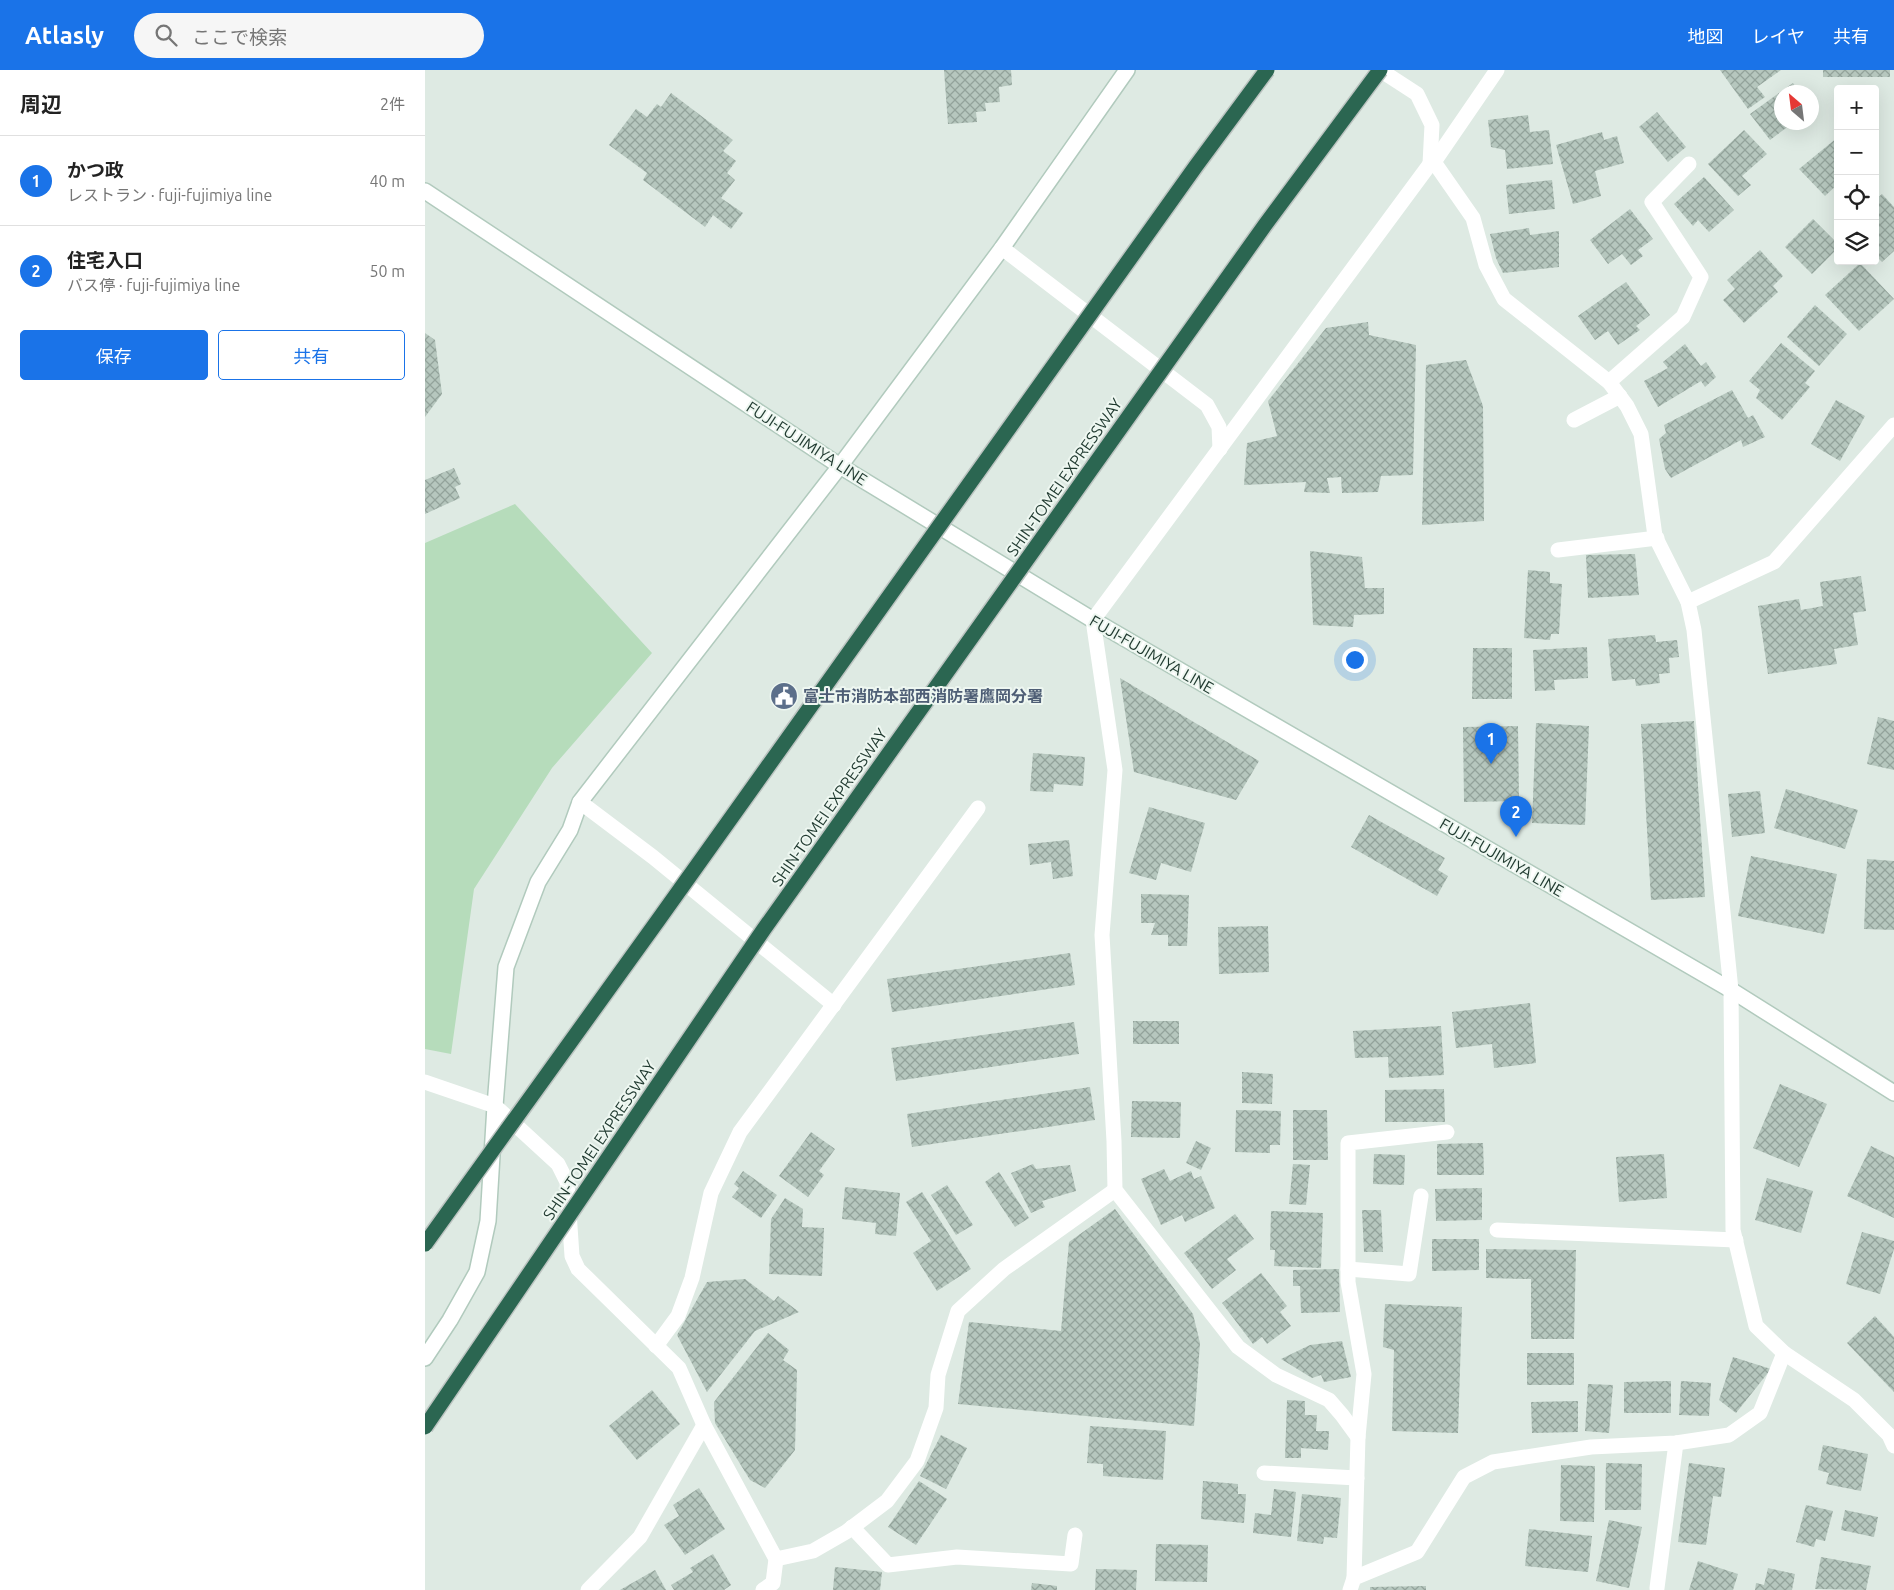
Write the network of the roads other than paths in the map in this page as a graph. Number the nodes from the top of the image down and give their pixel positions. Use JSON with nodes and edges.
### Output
{"nodes":[{"id":1,"x":1127,"y":70,"type":"edge"},
{"id":2,"x":1267,"y":70,"type":"edge"},
{"id":3,"x":1380,"y":70,"type":"edge"},
{"id":4,"x":1497,"y":70,"type":"edge"},
{"id":5,"x":1432,"y":163,"type":"junction"},
{"id":6,"x":1689,"y":164,"type":"dead end"},
{"id":7,"x":425,"y":191,"type":"edge"},
{"id":8,"x":1002,"y":248,"type":"junction"},
{"id":9,"x":1609,"y":382,"type":"junction"},
{"id":10,"x":1619,"y":396,"type":"junction"},
{"id":11,"x":1574,"y":420,"type":"dead end"},
{"id":12,"x":1894,"y":426,"type":"edge"},
{"id":13,"x":1220,"y":448,"type":"junction"},
{"id":14,"x":840,"y":466,"type":"junction"},
{"id":15,"x":1657,"y":538,"type":"junction"},
{"id":16,"x":1558,"y":550,"type":"dead end"},
{"id":17,"x":1688,"y":602,"type":"junction"},
{"id":18,"x":1093,"y":620,"type":"junction"},
{"id":19,"x":580,"y":802,"type":"junction"},
{"id":20,"x":978,"y":808,"type":"dead end"},
{"id":21,"x":1731,"y":990,"type":"junction"},
{"id":22,"x":834,"y":1005,"type":"junction"},
{"id":23,"x":425,"y":1082,"type":"edge"},
{"id":24,"x":1894,"y":1093,"type":"edge"},
{"id":25,"x":495,"y":1106,"type":"junction"},
{"id":26,"x":1447,"y":1132,"type":"dead end"},
{"id":27,"x":1115,"y":1190,"type":"junction"},
{"id":28,"x":1421,"y":1196,"type":"dead end"},
{"id":29,"x":1497,"y":1230,"type":"dead end"},
{"id":30,"x":1736,"y":1240,"type":"junction"},
{"id":31,"x":425,"y":1244,"type":"edge"},
{"id":32,"x":1348,"y":1269,"type":"junction"},
{"id":33,"x":656,"y":1346,"type":"junction"},
{"id":34,"x":1784,"y":1353,"type":"junction"},
{"id":35,"x":425,"y":1358,"type":"edge"},
{"id":36,"x":704,"y":1425,"type":"junction"},
{"id":37,"x":425,"y":1427,"type":"edge"},
{"id":38,"x":1358,"y":1437,"type":"junction"},
{"id":39,"x":1676,"y":1443,"type":"junction"},
{"id":40,"x":1894,"y":1446,"type":"edge"},
{"id":41,"x":1264,"y":1473,"type":"dead end"},
{"id":42,"x":1357,"y":1478,"type":"junction"},
{"id":43,"x":852,"y":1527,"type":"junction"},
{"id":44,"x":1075,"y":1535,"type":"dead end"},
{"id":45,"x":776,"y":1559,"type":"junction"},
{"id":46,"x":1352,"y":1584,"type":"edge"},
{"id":47,"x":771,"y":1588,"type":"edge"},
{"id":48,"x":1657,"y":1588,"type":"dead end"},
{"id":49,"x":588,"y":1590,"type":"edge"}],
"edges":[{"from":1,"to":8,"type":"street"},
{"from":2,"to":31,"type":"highway","bridge":true},
{"from":3,"to":5,"type":"street"},
{"from":3,"to":37,"type":"highway","name":"SHIN-TOMEI EXPRESSWAY","bridge":true},
{"from":4,"to":5,"type":"street"},
{"from":5,"to":9,"type":"street"},
{"from":5,"to":13,"type":"street"},
{"from":6,"to":9,"type":"street"},
{"from":7,"to":14,"type":"street","name":"FUJI-FUJIMIYA LINE"},
{"from":8,"to":13,"type":"street"},
{"from":8,"to":14,"type":"street"},
{"from":9,"to":10,"type":"street"},
{"from":10,"to":11,"type":"street"},
{"from":10,"to":15,"type":"street"},
{"from":12,"to":17,"type":"street"},
{"from":13,"to":18,"type":"street"},
{"from":14,"to":18,"type":"street","name":"FUJI-FUJIMIYA LINE"},
{"from":14,"to":19,"type":"street"},
{"from":15,"to":16,"type":"street"},
{"from":15,"to":17,"type":"street"},
{"from":17,"to":21,"type":"street"},
{"from":18,"to":21,"type":"street","name":"FUJI-FUJIMIYA LINE"},
{"from":18,"to":27,"type":"street"},
{"from":19,"to":22,"type":"street"},
{"from":19,"to":25,"type":"street"},
{"from":20,"to":22,"type":"street"},
{"from":21,"to":24,"type":"street","name":"FUJI-FUJIMIYA LINE"},
{"from":21,"to":30,"type":"street"},
{"from":22,"to":33,"type":"street"},
{"from":23,"to":25,"type":"street"},
{"from":25,"to":33,"type":"street"},
{"from":25,"to":35,"type":"street"},
{"from":26,"to":32,"type":"street"},
{"from":27,"to":38,"type":"street"},
{"from":27,"to":43,"type":"street"},
{"from":28,"to":32,"type":"street"},
{"from":29,"to":30,"type":"street"},
{"from":30,"to":34,"type":"street"},
{"from":32,"to":38,"type":"street"},
{"from":33,"to":36,"type":"street"},
{"from":34,"to":39,"type":"street"},
{"from":34,"to":40,"type":"street"},
{"from":36,"to":45,"type":"street"},
{"from":36,"to":49,"type":"street"},
{"from":38,"to":42,"type":"street"},
{"from":39,"to":46,"type":"street"},
{"from":39,"to":48,"type":"street"},
{"from":41,"to":42,"type":"street"},
{"from":42,"to":46,"type":"street"},
{"from":43,"to":44,"type":"street"},
{"from":43,"to":45,"type":"street"},
{"from":45,"to":47,"type":"street"}]}
